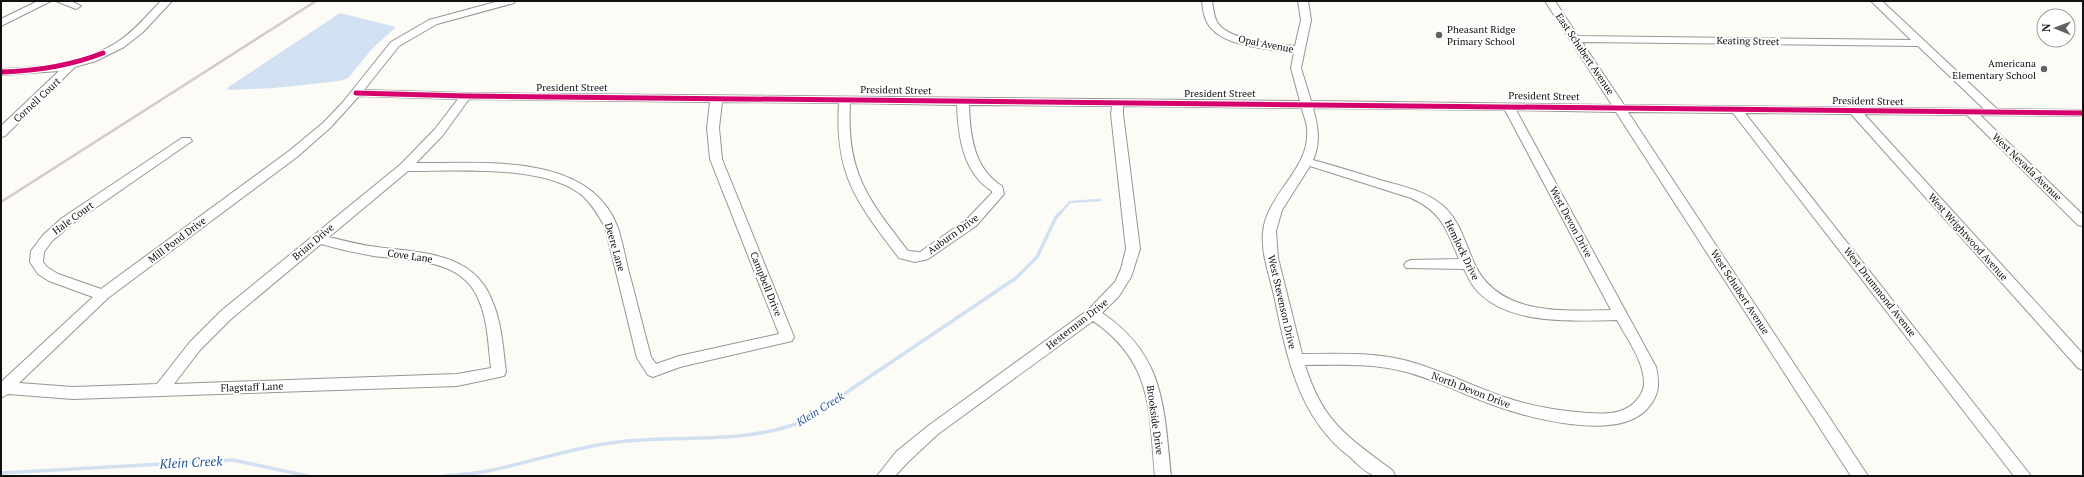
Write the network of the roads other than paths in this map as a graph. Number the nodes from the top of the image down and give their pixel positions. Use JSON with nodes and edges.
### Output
{"nodes":[{"id":1,"x":46,"y":1,"type":"edge"},
{"id":2,"x":61,"y":1,"type":"edge"},
{"id":3,"x":168,"y":1,"type":"edge"},
{"id":4,"x":510,"y":1,"type":"edge"},
{"id":5,"x":1207,"y":1,"type":"edge"},
{"id":6,"x":1303,"y":1,"type":"edge"},
{"id":7,"x":1550,"y":1,"type":"edge"},
{"id":8,"x":1876,"y":1,"type":"edge"},
{"id":9,"x":76,"y":6,"type":"dead end"},
{"id":10,"x":1,"y":23,"type":"edge"},
{"id":11,"x":1575,"y":39,"type":"junction"},
{"id":12,"x":1920,"y":43,"type":"junction"},
{"id":13,"x":1299,"y":50,"type":"junction"},
{"id":14,"x":71,"y":65,"type":"junction"},
{"id":15,"x":1,"y":72,"type":"edge"},
{"id":16,"x":356,"y":93,"type":"junction"},
{"id":17,"x":466,"y":96,"type":"junction"},
{"id":18,"x":717,"y":98,"type":"junction"},
{"id":19,"x":845,"y":100,"type":"junction"},
{"id":20,"x":963,"y":101,"type":"junction"},
{"id":21,"x":1118,"y":102,"type":"junction"},
{"id":22,"x":1306,"y":104,"type":"junction"},
{"id":23,"x":1508,"y":106,"type":"junction"},
{"id":24,"x":1620,"y":108,"type":"junction"},
{"id":25,"x":1736,"y":109,"type":"junction"},
{"id":26,"x":1854,"y":110,"type":"junction"},
{"id":27,"x":1970,"y":112,"type":"junction"},
{"id":28,"x":1994,"y":112,"type":"junction"},
{"id":29,"x":2083,"y":113,"type":"edge"},
{"id":30,"x":1,"y":132,"type":"edge"},
{"id":31,"x":186,"y":141,"type":"dead end"},
{"id":32,"x":1308,"y":162,"type":"junction"},
{"id":33,"x":405,"y":167,"type":"junction"},
{"id":34,"x":2083,"y":222,"type":"edge"},
{"id":35,"x":318,"y":238,"type":"junction"},
{"id":36,"x":1411,"y":264,"type":"dead end"},
{"id":37,"x":1467,"y":264,"type":"junction"},
{"id":38,"x":103,"y":295,"type":"junction"},
{"id":39,"x":1093,"y":314,"type":"junction"},
{"id":40,"x":1621,"y":314,"type":"junction"},
{"id":41,"x":1634,"y":339,"type":"joint"},
{"id":42,"x":1296,"y":360,"type":"junction"},
{"id":43,"x":2083,"y":364,"type":"edge"},
{"id":44,"x":653,"y":371,"type":"joint"},
{"id":45,"x":499,"y":372,"type":"joint"},
{"id":46,"x":2,"y":390,"type":"edge"},
{"id":47,"x":161,"y":390,"type":"junction"},
{"id":48,"x":885,"y":476,"type":"edge"},
{"id":49,"x":1163,"y":476,"type":"edge"},
{"id":50,"x":1387,"y":476,"type":"edge"},
{"id":51,"x":1860,"y":476,"type":"edge"},
{"id":52,"x":2023,"y":476,"type":"edge"}],
"edges":[{"from":1,"to":10,"type":"street"},
{"from":2,"to":9,"type":"street"},
{"from":3,"to":14,"type":"street"},
{"from":4,"to":16,"type":"street","name":"Mill Pond Drive"},
{"from":5,"to":13,"type":"street","name":"Opal Avenue"},
{"from":6,"to":13,"type":"street","name":"West Stevenson Drive"},
{"from":7,"to":11,"type":"street","name":"East Schubert Avenue"},
{"from":8,"to":12,"type":"street"},
{"from":11,"to":12,"type":"street","name":"Keating Street"},
{"from":11,"to":24,"type":"street","name":"East Schubert Avenue"},
{"from":12,"to":28,"type":"street"},
{"from":13,"to":22,"type":"street","name":"West Stevenson Drive"},
{"from":14,"to":15,"type":"street"},
{"from":14,"to":30,"type":"street","name":"Cornell Court"},
{"from":16,"to":17,"type":"street","name":"President Street"},
{"from":16,"to":38,"type":"street","name":"Mill Pond Drive"},
{"from":17,"to":18,"type":"street","name":"President Street"},
{"from":17,"to":33,"type":"street","name":"Brian Drive"},
{"from":18,"to":19,"type":"street","name":"President Street"},
{"from":18,"to":44,"type":"street","name":"Campbell Drive"},
{"from":19,"to":20,"type":"street","name":"President Street"},
{"from":19,"to":20,"type":"street","name":"Auburn Drive"},
{"from":20,"to":21,"type":"street","name":"President Street"},
{"from":21,"to":22,"type":"street","name":"President Street"},
{"from":21,"to":39,"type":"street","name":"Hesterman Drive"},
{"from":22,"to":23,"type":"street","name":"President Street"},
{"from":22,"to":32,"type":"street","name":"West Stevenson Drive"},
{"from":23,"to":24,"type":"street","name":"President Street"},
{"from":23,"to":40,"type":"street","name":"West Devon Drive"},
{"from":24,"to":25,"type":"street","name":"President Street"},
{"from":24,"to":51,"type":"street","name":"West Schubert Avenue"},
{"from":25,"to":26,"type":"street","name":"President Street"},
{"from":25,"to":52,"type":"street","name":"West Drummond Avenue"},
{"from":26,"to":27,"type":"street","name":"President Street"},
{"from":26,"to":43,"type":"street","name":"West Wrightwood Avenue"},
{"from":27,"to":28,"type":"street","name":"President Street"},
{"from":27,"to":34,"type":"street","name":"West Nevada Avenue"},
{"from":28,"to":29,"type":"street","name":"President Street"},
{"from":31,"to":38,"type":"street","name":"Hale Court"},
{"from":32,"to":37,"type":"street","name":"Hemlock Drive"},
{"from":32,"to":42,"type":"street","name":"West Stevenson Drive"},
{"from":33,"to":35,"type":"street","name":"Brian Drive"},
{"from":33,"to":44,"type":"street","name":"Deere Lane"},
{"from":35,"to":45,"type":"street","name":"Cove Lane"},
{"from":35,"to":47,"type":"street","name":"Brian Drive"},
{"from":36,"to":37,"type":"street"},
{"from":37,"to":40,"type":"street","name":"Hemlock Drive"},
{"from":38,"to":46,"type":"street","name":"Mill Pond Drive"},
{"from":39,"to":48,"type":"street","name":"Hesterman Drive"},
{"from":39,"to":49,"type":"street","name":"Brookside Drive"},
{"from":40,"to":41,"type":"street","name":"West Devon Drive"},
{"from":41,"to":42,"type":"street","name":"North Devon Drive"},
{"from":42,"to":50,"type":"street","name":"West Stevenson Drive"},
{"from":45,"to":47,"type":"street","name":"Flagstaff Lane"},
{"from":46,"to":47,"type":"street","name":"Flagstaff Lane"}]}
